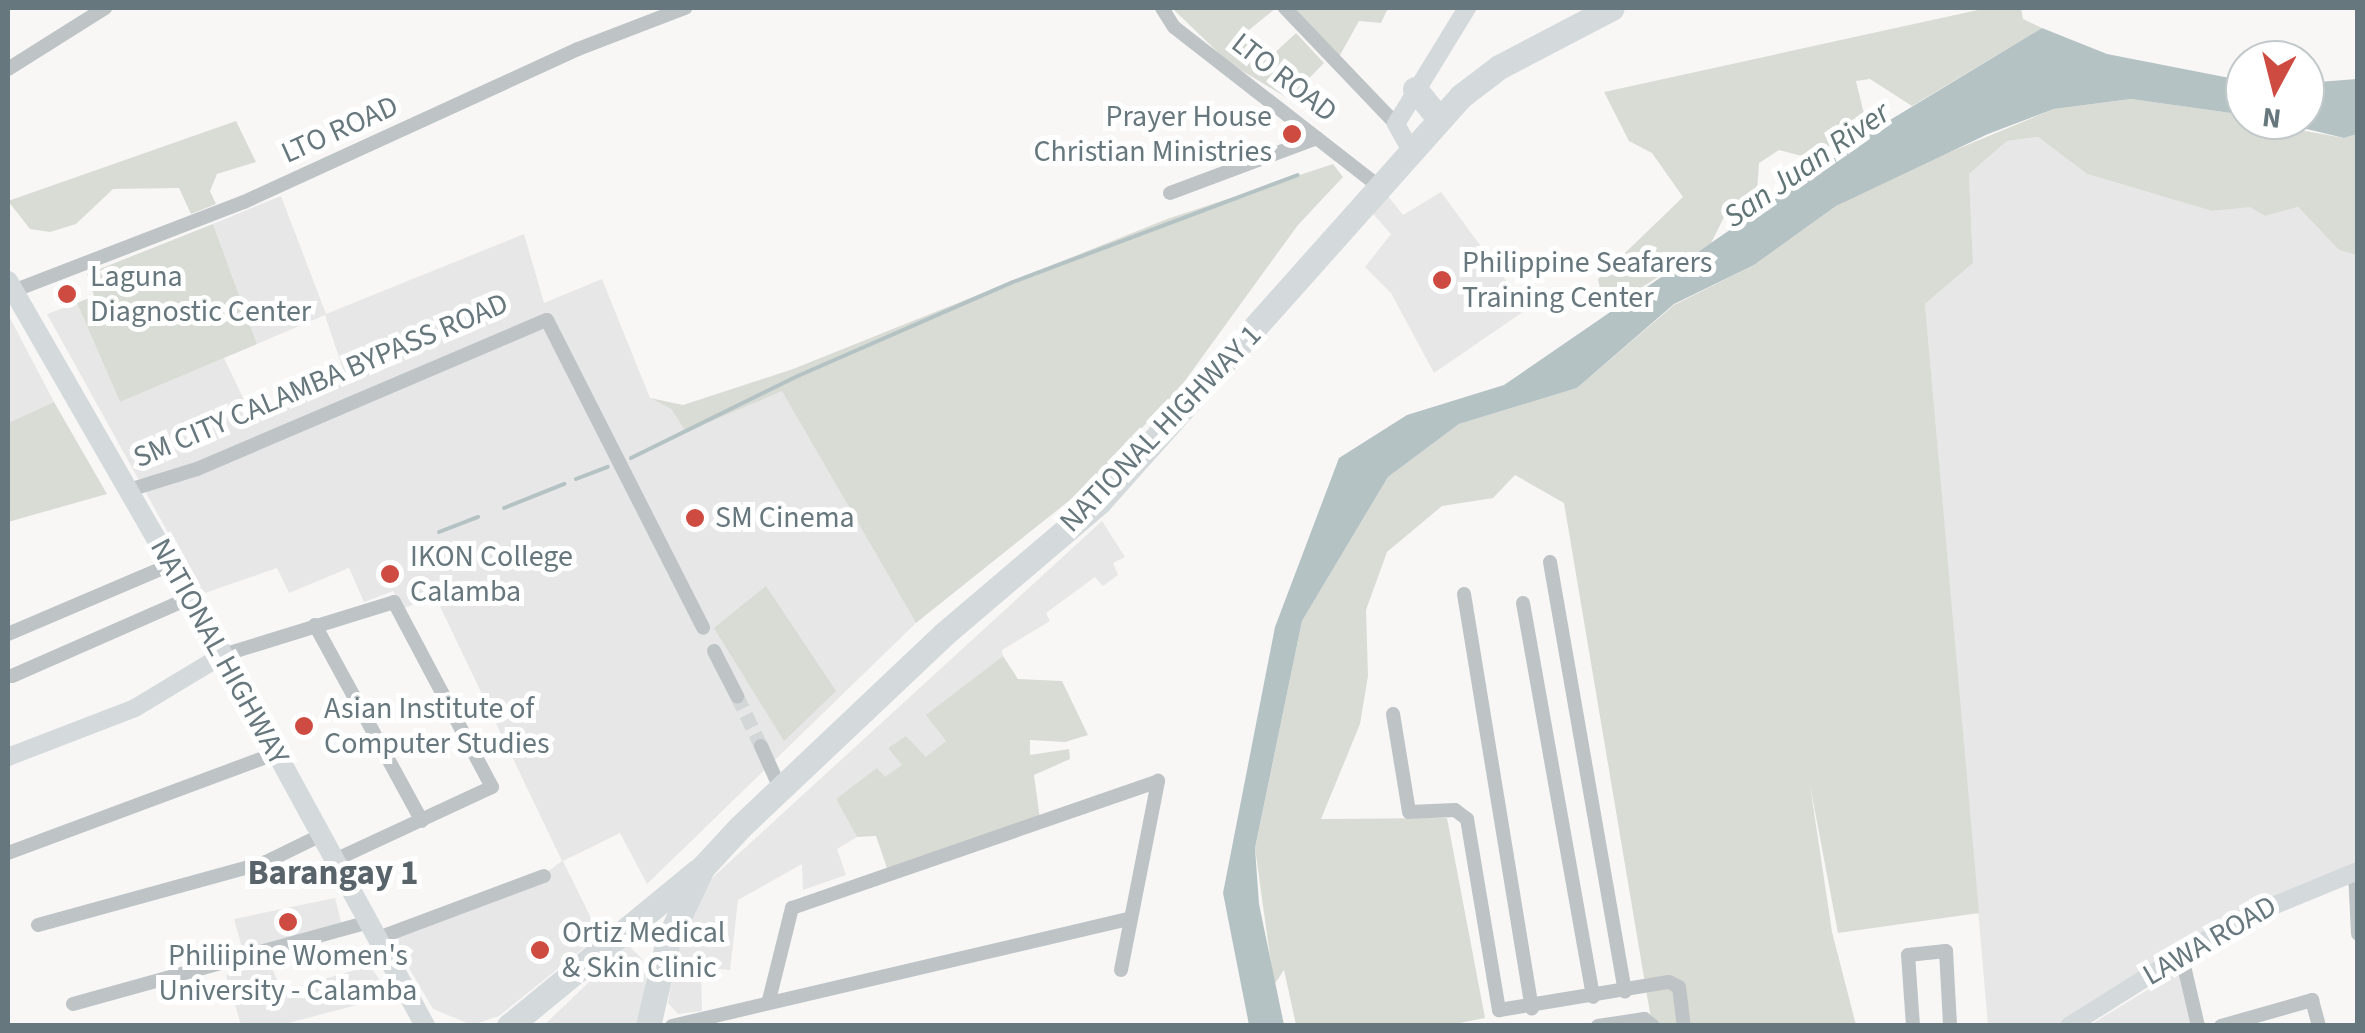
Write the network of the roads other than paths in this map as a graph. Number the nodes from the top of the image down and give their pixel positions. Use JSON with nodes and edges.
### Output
{"nodes":[{"id":1,"x":104,"y":8,"type":"edge"},
{"id":2,"x":685,"y":8,"type":"edge"},
{"id":3,"x":1162,"y":8,"type":"edge"},
{"id":4,"x":1286,"y":8,"type":"edge"},
{"id":5,"x":1467,"y":8,"type":"edge"},
{"id":6,"x":1612,"y":8,"type":"edge"},
{"id":7,"x":8,"y":69,"type":"edge"},
{"id":8,"x":1415,"y":89,"type":"junction"},
{"id":9,"x":1440,"y":119,"type":"junction"},
{"id":10,"x":1396,"y":124,"type":"junction"},
{"id":11,"x":1317,"y":138,"type":"junction"},
{"id":12,"x":1410,"y":151,"type":"junction"},
{"id":13,"x":1378,"y":186,"type":"junction"},
{"id":14,"x":1170,"y":193,"type":"dead end"},
{"id":15,"x":10,"y":286,"type":"edge"},
{"id":16,"x":130,"y":490,"type":"junction"},
{"id":17,"x":1550,"y":562,"type":"dead end"},
{"id":18,"x":170,"y":565,"type":"junction"},
{"id":19,"x":1464,"y":594,"type":"dead end"},
{"id":20,"x":190,"y":598,"type":"junction"},
{"id":21,"x":1524,"y":603,"type":"dead end"},
{"id":22,"x":315,"y":625,"type":"junction"},
{"id":23,"x":703,"y":628,"type":"dead end"},
{"id":24,"x":8,"y":634,"type":"edge"},
{"id":25,"x":714,"y":651,"type":"dead end"},
{"id":26,"x":223,"y":655,"type":"junction"},
{"id":27,"x":12,"y":676,"type":"dead end"},
{"id":28,"x":736,"y":696,"type":"tunnel mouth"},
{"id":29,"x":1393,"y":714,"type":"dead end"},
{"id":30,"x":761,"y":746,"type":"tunnel mouth"},
{"id":31,"x":276,"y":754,"type":"junction"},
{"id":32,"x":8,"y":758,"type":"edge"},
{"id":33,"x":780,"y":788,"type":"junction"},
{"id":34,"x":422,"y":821,"type":"junction"},
{"id":35,"x":321,"y":834,"type":"junction"},
{"id":36,"x":8,"y":853,"type":"edge"},
{"id":37,"x":335,"y":860,"type":"junction"},
{"id":38,"x":702,"y":868,"type":"junction"},
{"id":39,"x":2356,"y":871,"type":"edge"},
{"id":40,"x":544,"y":876,"type":"dead end"},
{"id":41,"x":1128,"y":919,"type":"junction"},
{"id":42,"x":629,"y":924,"type":"junction"},
{"id":43,"x":38,"y":925,"type":"dead end"},
{"id":44,"x":373,"y":930,"type":"junction"},
{"id":45,"x":2358,"y":934,"type":"edge"},
{"id":46,"x":668,"y":940,"type":"junction"},
{"id":47,"x":2181,"y":953,"type":"junction"},
{"id":48,"x":1121,"y":970,"type":"dead end"},
{"id":49,"x":654,"y":976,"type":"junction"},
{"id":50,"x":1625,"y":991,"type":"junction"},
{"id":51,"x":1594,"y":997,"type":"junction"},
{"id":52,"x":769,"y":1000,"type":"junction"},
{"id":53,"x":73,"y":1004,"type":"dead end"},
{"id":54,"x":1532,"y":1008,"type":"junction"},
{"id":55,"x":1602,"y":1025,"type":"edge"},
{"id":56,"x":425,"y":1026,"type":"edge"},
{"id":57,"x":509,"y":1026,"type":"edge"},
{"id":58,"x":648,"y":1026,"type":"edge"},
{"id":59,"x":672,"y":1026,"type":"edge"},
{"id":60,"x":1653,"y":1026,"type":"edge"},
{"id":61,"x":1684,"y":1026,"type":"edge"},
{"id":62,"x":1913,"y":1026,"type":"edge"},
{"id":63,"x":1950,"y":1026,"type":"edge"},
{"id":64,"x":2069,"y":1026,"type":"edge"},
{"id":65,"x":2198,"y":1026,"type":"edge"},
{"id":66,"x":2221,"y":1026,"type":"edge"},
{"id":67,"x":2319,"y":1026,"type":"edge"}],
"edges":[{"from":1,"to":7,"type":"street"},
{"from":2,"to":15,"type":"street","name":"LTO ROAD"},
{"from":3,"to":11,"type":"street","name":"LTO ROAD"},
{"from":4,"to":10,"type":"street"},
{"from":5,"to":8,"type":"main road"},
{"from":6,"to":9,"type":"highway","name":"NATIONAL HIGHWAY 1"},
{"from":8,"to":9,"type":"highway"},
{"from":8,"to":10,"type":"main road"},
{"from":9,"to":12,"type":"highway","name":"NATIONAL HIGHWAY 1"},
{"from":10,"to":12,"type":"main road"},
{"from":11,"to":13,"type":"street","name":"LTO ROAD"},
{"from":11,"to":14,"type":"street"},
{"from":12,"to":13,"type":"highway","name":"NATIONAL HIGHWAY 1"},
{"from":13,"to":33,"type":"highway","name":"NATIONAL HIGHWAY 1"},
{"from":15,"to":16,"type":"main road","name":"NATIONAL HIGHWAY"},
{"from":16,"to":18,"type":"main road","name":"NATIONAL HIGHWAY"},
{"from":16,"to":23,"type":"street","name":"SM CITY CALAMBA BYPASS ROAD"},
{"from":17,"to":50,"type":"street"},
{"from":18,"to":20,"type":"main road","name":"NATIONAL HIGHWAY"},
{"from":18,"to":24,"type":"street"},
{"from":19,"to":54,"type":"street"},
{"from":20,"to":26,"type":"main road","name":"NATIONAL HIGHWAY"},
{"from":20,"to":27,"type":"street"},
{"from":21,"to":51,"type":"street"},
{"from":22,"to":26,"type":"street"},
{"from":22,"to":34,"type":"street"},
{"from":22,"to":34,"type":"street"},
{"from":25,"to":28,"type":"street"},
{"from":26,"to":31,"type":"main road","name":"NATIONAL HIGHWAY"},
{"from":26,"to":32,"type":"main road"},
{"from":29,"to":54,"type":"street"},
{"from":30,"to":33,"type":"street"},
{"from":31,"to":35,"type":"main road","name":"NATIONAL HIGHWAY"},
{"from":31,"to":36,"type":"street"},
{"from":33,"to":38,"type":"highway","name":"NATIONAL HIGHWAY 1"},
{"from":34,"to":37,"type":"street"},
{"from":35,"to":37,"type":"main road","name":"NATIONAL HIGHWAY"},
{"from":35,"to":43,"type":"street"},
{"from":37,"to":44,"type":"main road","name":"NATIONAL HIGHWAY"},
{"from":38,"to":42,"type":"highway"},
{"from":38,"to":46,"type":"highway","name":"NATIONAL HIGHWAY 1"},
{"from":39,"to":45,"type":"street"},
{"from":39,"to":47,"type":"main road","name":"LAWA ROAD"},
{"from":40,"to":44,"type":"street"},
{"from":41,"to":48,"type":"street"},
{"from":41,"to":52,"type":"street"},
{"from":41,"to":52,"type":"street"},
{"from":42,"to":46,"type":"highway"},
{"from":42,"to":49,"type":"highway"},
{"from":42,"to":57,"type":"highway"},
{"from":44,"to":53,"type":"street"},
{"from":44,"to":56,"type":"main road","name":"NATIONAL HIGHWAY"},
{"from":46,"to":49,"type":"highway","name":"NATIONAL HIGHWAY 1"},
{"from":47,"to":64,"type":"main road","name":"LAWA ROAD"},
{"from":47,"to":65,"type":"street"},
{"from":49,"to":58,"type":"highway","name":"NATIONAL HIGHWAY 1"},
{"from":50,"to":51,"type":"street"},
{"from":50,"to":61,"type":"street"},
{"from":51,"to":54,"type":"street"},
{"from":52,"to":59,"type":"street"},
{"from":55,"to":60,"type":"street"},
{"from":62,"to":63,"type":"street"},
{"from":66,"to":67,"type":"street"}]}
